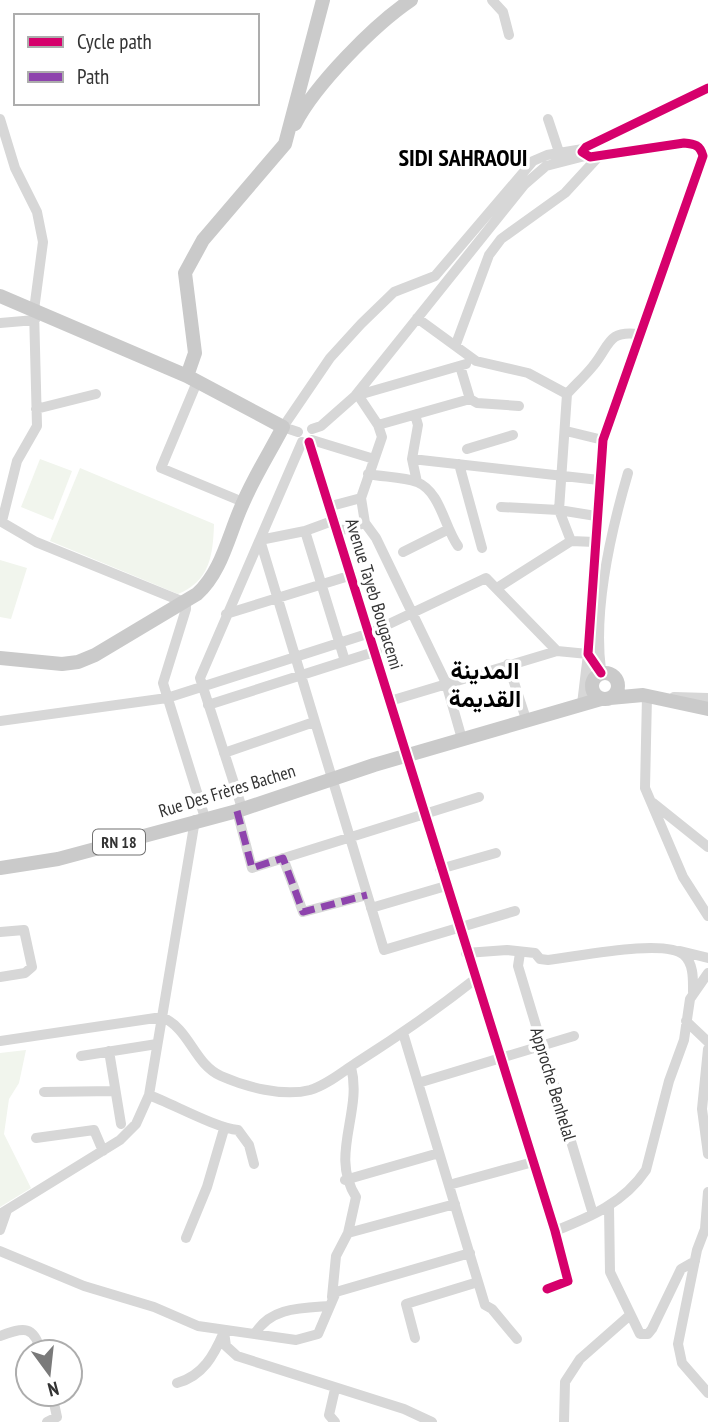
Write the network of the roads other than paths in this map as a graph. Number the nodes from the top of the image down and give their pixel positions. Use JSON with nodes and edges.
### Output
{"nodes":[{"id":1,"x":323,"y":0,"type":"edge"},
{"id":2,"x":411,"y":0,"type":"edge"},
{"id":3,"x":492,"y":0,"type":"edge"},
{"id":4,"x":509,"y":35,"type":"dead end"},
{"id":5,"x":708,"y":88,"type":"edge"},
{"id":6,"x":0,"y":119,"type":"edge"},
{"id":7,"x":548,"y":119,"type":"dead end"},
{"id":8,"x":285,"y":144,"type":"junction"},
{"id":9,"x":559,"y":152,"type":"junction"},
{"id":10,"x":584,"y":153,"type":"junction"},
{"id":11,"x":598,"y":156,"type":"junction"},
{"id":12,"x":0,"y":296,"type":"edge"},
{"id":13,"x":34,"y":315,"type":"junction"},
{"id":14,"x":417,"y":318,"type":"junction"},
{"id":15,"x":0,"y":323,"type":"edge"},
{"id":16,"x":638,"y":334,"type":"junction"},
{"id":17,"x":456,"y":344,"type":"junction"},
{"id":18,"x":476,"y":361,"type":"junction"},
{"id":19,"x":460,"y":366,"type":"junction"},
{"id":20,"x":192,"y":379,"type":"junction"},
{"id":21,"x":96,"y":394,"type":"dead end"},
{"id":22,"x":567,"y":394,"type":"junction"},
{"id":23,"x":357,"y":396,"type":"junction"},
{"id":24,"x":470,"y":399,"type":"junction"},
{"id":25,"x":519,"y":406,"type":"dead end"},
{"id":26,"x":36,"y":409,"type":"junction"},
{"id":27,"x":415,"y":415,"type":"junction"},
{"id":28,"x":378,"y":425,"type":"junction"},
{"id":29,"x":283,"y":427,"type":"junction"},
{"id":30,"x":566,"y":431,"type":"junction"},
{"id":31,"x":513,"y":435,"type":"dead end"},
{"id":32,"x":307,"y":437,"type":"junction"},
{"id":33,"x":603,"y":440,"type":"junction"},
{"id":34,"x":467,"y":449,"type":"dead end"},
{"id":35,"x":374,"y":458,"type":"junction"},
{"id":36,"x":412,"y":458,"type":"junction"},
{"id":37,"x":459,"y":464,"type":"junction"},
{"id":38,"x":628,"y":473,"type":"dead end"},
{"id":39,"x":368,"y":474,"type":"junction"},
{"id":40,"x":561,"y":474,"type":"junction"},
{"id":41,"x":599,"y":480,"type":"junction"},
{"id":42,"x":417,"y":482,"type":"junction"},
{"id":43,"x":361,"y":498,"type":"junction"},
{"id":44,"x":243,"y":502,"type":"junction"},
{"id":45,"x":331,"y":506,"type":"junction"},
{"id":46,"x":501,"y":507,"type":"dead end"},
{"id":47,"x":559,"y":510,"type":"junction"},
{"id":48,"x":596,"y":516,"type":"junction"},
{"id":49,"x":1,"y":521,"type":"edge"},
{"id":50,"x":365,"y":523,"type":"junction"},
{"id":51,"x":337,"y":526,"type":"junction"},
{"id":52,"x":447,"y":530,"type":"junction"},
{"id":53,"x":305,"y":531,"type":"junction"},
{"id":54,"x":260,"y":540,"type":"junction"},
{"id":55,"x":571,"y":541,"type":"junction"},
{"id":56,"x":595,"y":542,"type":"junction"},
{"id":57,"x":458,"y":546,"type":"dead end"},
{"id":58,"x":482,"y":548,"type":"dead end"},
{"id":59,"x":403,"y":552,"type":"dead end"},
{"id":60,"x":352,"y":575,"type":"junction"},
{"id":61,"x":320,"y":586,"type":"junction"},
{"id":62,"x":497,"y":588,"type":"junction"},
{"id":63,"x":277,"y":598,"type":"junction"},
{"id":64,"x":186,"y":603,"type":"junction"},
{"id":65,"x":226,"y":614,"type":"junction"},
{"id":66,"x":412,"y":615,"type":"junction"},
{"id":67,"x":370,"y":633,"type":"junction"},
{"id":68,"x":339,"y":642,"type":"junction"},
{"id":69,"x":377,"y":651,"type":"junction"},
{"id":70,"x":557,"y":651,"type":"junction"},
{"id":71,"x":588,"y":654,"type":"junction"},
{"id":72,"x":295,"y":656,"type":"junction"},
{"id":73,"x":0,"y":659,"type":"edge"},
{"id":74,"x":345,"y":661,"type":"junction"},
{"id":75,"x":508,"y":664,"type":"junction"},
{"id":76,"x":608,"y":674,"type":"junction"},
{"id":77,"x":298,"y":675,"type":"junction"},
{"id":78,"x":446,"y":684,"type":"junction"},
{"id":79,"x":202,"y":686,"type":"junction"},
{"id":80,"x":648,"y":696,"type":"junction"},
{"id":81,"x":167,"y":698,"type":"junction"},
{"id":82,"x":605,"y":698,"type":"junction"},
{"id":83,"x":708,"y":698,"type":"edge"},
{"id":84,"x":390,"y":701,"type":"junction"},
{"id":85,"x":582,"y":704,"type":"junction"},
{"id":86,"x":208,"y":705,"type":"junction"},
{"id":87,"x":708,"y":709,"type":"edge"},
{"id":88,"x":526,"y":719,"type":"junction"},
{"id":89,"x":0,"y":721,"type":"edge"},
{"id":90,"x":314,"y":722,"type":"junction"},
{"id":91,"x":462,"y":739,"type":"junction"},
{"id":92,"x":224,"y":753,"type":"junction"},
{"id":93,"x":407,"y":756,"type":"junction"},
{"id":94,"x":332,"y":778,"type":"junction"},
{"id":95,"x":479,"y":797,"type":"dead end"},
{"id":96,"x":651,"y":802,"type":"junction"},
{"id":97,"x":239,"y":809,"type":"junction"},
{"id":98,"x":424,"y":814,"type":"junction"},
{"id":99,"x":200,"y":819,"type":"junction"},
{"id":100,"x":349,"y":836,"type":"junction"},
{"id":101,"x":708,"y":847,"type":"edge"},
{"id":102,"x":496,"y":853,"type":"dead end"},
{"id":103,"x":283,"y":858,"type":"junction"},
{"id":104,"x":0,"y":869,"type":"edge"},
{"id":105,"x":440,"y":869,"type":"junction"},
{"id":106,"x":446,"y":886,"type":"junction"},
{"id":107,"x":367,"y":895,"type":"junction"},
{"id":108,"x":371,"y":908,"type":"junction"},
{"id":109,"x":514,"y":911,"type":"dead end"},
{"id":110,"x":708,"y":916,"type":"edge"},
{"id":111,"x":458,"y":928,"type":"junction"},
{"id":112,"x":0,"y":932,"type":"edge"},
{"id":113,"x":672,"y":949,"type":"junction"},
{"id":114,"x":466,"y":953,"type":"junction"},
{"id":115,"x":520,"y":953,"type":"junction"},
{"id":116,"x":706,"y":953,"type":"edge"},
{"id":117,"x":692,"y":968,"type":"junction"},
{"id":118,"x":708,"y":974,"type":"edge"},
{"id":119,"x":0,"y":977,"type":"edge"},
{"id":120,"x":474,"y":980,"type":"junction"},
{"id":121,"x":694,"y":992,"type":"junction"},
{"id":122,"x":162,"y":1017,"type":"junction"},
{"id":123,"x":686,"y":1021,"type":"junction"},
{"id":124,"x":403,"y":1033,"type":"junction"},
{"id":125,"x":574,"y":1037,"type":"dead end"},
{"id":126,"x":0,"y":1041,"type":"edge"},
{"id":127,"x":708,"y":1042,"type":"edge"},
{"id":128,"x":157,"y":1044,"type":"junction"},
{"id":129,"x":541,"y":1046,"type":"junction"},
{"id":130,"x":708,"y":1049,"type":"edge"},
{"id":131,"x":109,"y":1051,"type":"junction"},
{"id":132,"x":81,"y":1056,"type":"dead end"},
{"id":133,"x":499,"y":1058,"type":"junction"},
{"id":134,"x":351,"y":1067,"type":"junction"},
{"id":135,"x":418,"y":1083,"type":"junction"},
{"id":136,"x":115,"y":1091,"type":"junction"},
{"id":137,"x":44,"y":1092,"type":"dead end"},
{"id":138,"x":149,"y":1095,"type":"junction"},
{"id":139,"x":121,"y":1124,"type":"dead end"},
{"id":140,"x":224,"y":1129,"type":"junction"},
{"id":141,"x":36,"y":1138,"type":"dead end"},
{"id":142,"x":103,"y":1151,"type":"junction"},
{"id":143,"x":439,"y":1153,"type":"junction"},
{"id":144,"x":708,"y":1154,"type":"edge"},
{"id":145,"x":533,"y":1162,"type":"junction"},
{"id":146,"x":254,"y":1164,"type":"dead end"},
{"id":147,"x":345,"y":1180,"type":"junction"},
{"id":148,"x":449,"y":1185,"type":"junction"},
{"id":149,"x":708,"y":1192,"type":"edge"},
{"id":150,"x":455,"y":1204,"type":"junction"},
{"id":151,"x":609,"y":1207,"type":"junction"},
{"id":152,"x":3,"y":1212,"type":"edge"},
{"id":153,"x":593,"y":1214,"type":"junction"},
{"id":154,"x":0,"y":1230,"type":"edge"},
{"id":155,"x":555,"y":1231,"type":"junction"},
{"id":156,"x":348,"y":1233,"type":"junction"},
{"id":157,"x":186,"y":1238,"type":"dead end"},
{"id":158,"x":0,"y":1251,"type":"edge"},
{"id":159,"x":470,"y":1253,"type":"junction"},
{"id":160,"x":695,"y":1261,"type":"junction"},
{"id":161,"x":478,"y":1282,"type":"junction"},
{"id":162,"x":547,"y":1289,"type":"dead end"},
{"id":163,"x":331,"y":1305,"type":"junction"},
{"id":164,"x":630,"y":1315,"type":"junction"},
{"id":165,"x":224,"y":1332,"type":"junction"},
{"id":166,"x":255,"y":1334,"type":"junction"},
{"id":167,"x":0,"y":1336,"type":"edge"},
{"id":168,"x":38,"y":1338,"type":"edge"},
{"id":169,"x":415,"y":1338,"type":"dead end"},
{"id":170,"x":517,"y":1339,"type":"dead end"},
{"id":171,"x":177,"y":1383,"type":"dead end"},
{"id":172,"x":335,"y":1389,"type":"junction"},
{"id":173,"x":708,"y":1393,"type":"edge"},
{"id":174,"x":55,"y":1408,"type":"edge"},
{"id":175,"x":47,"y":1422,"type":"edge"},
{"id":176,"x":335,"y":1422,"type":"edge"},
{"id":177,"x":432,"y":1422,"type":"edge"},
{"id":178,"x":564,"y":1422,"type":"edge"}],
"edges":[{"from":1,"to":8,"type":"main road"},
{"from":2,"to":8,"type":"main road"},
{"from":3,"to":4,"type":"street"},
{"from":5,"to":10,"type":"street"},
{"from":6,"to":13,"type":"street"},
{"from":7,"to":9,"type":"street"},
{"from":8,"to":20,"type":"main road"},
{"from":9,"to":10,"type":"street"},
{"from":9,"to":29,"type":"street"},
{"from":10,"to":11,"type":"street"},
{"from":10,"to":14,"type":"street"},
{"from":11,"to":16,"type":"street"},
{"from":11,"to":17,"type":"street"},
{"from":12,"to":13,"type":"main road"},
{"from":13,"to":15,"type":"street"},
{"from":13,"to":20,"type":"main road"},
{"from":13,"to":26,"type":"street"},
{"from":14,"to":17,"type":"street"},
{"from":14,"to":23,"type":"street"},
{"from":16,"to":22,"type":"street"},
{"from":16,"to":33,"type":"street"},
{"from":17,"to":18,"type":"street"},
{"from":18,"to":19,"type":"street"},
{"from":18,"to":22,"type":"street"},
{"from":19,"to":23,"type":"street"},
{"from":19,"to":24,"type":"street"},
{"from":20,"to":29,"type":"main road"},
{"from":20,"to":44,"type":"street"},
{"from":21,"to":26,"type":"street"},
{"from":22,"to":30,"type":"street"},
{"from":23,"to":28,"type":"street"},
{"from":23,"to":32,"type":"street"},
{"from":24,"to":25,"type":"street"},
{"from":24,"to":27,"type":"street"},
{"from":26,"to":49,"type":"street"},
{"from":27,"to":28,"type":"street"},
{"from":27,"to":36,"type":"street"},
{"from":28,"to":35,"type":"street"},
{"from":29,"to":32,"type":"street"},
{"from":29,"to":44,"type":"main road"},
{"from":30,"to":33,"type":"street"},
{"from":30,"to":40,"type":"street"},
{"from":31,"to":34,"type":"street"},
{"from":32,"to":35,"type":"street"},
{"from":32,"to":45,"type":"street","name":"Avenue Tayeb Bougacemi"},
{"from":32,"to":54,"type":"street"},
{"from":33,"to":41,"type":"street"},
{"from":35,"to":39,"type":"street"},
{"from":36,"to":37,"type":"street"},
{"from":36,"to":42,"type":"street"},
{"from":37,"to":40,"type":"street"},
{"from":37,"to":58,"type":"street"},
{"from":38,"to":76,"type":"street"},
{"from":39,"to":42,"type":"street"},
{"from":39,"to":43,"type":"street"},
{"from":40,"to":41,"type":"street"},
{"from":40,"to":47,"type":"street"},
{"from":41,"to":48,"type":"street"},
{"from":42,"to":52,"type":"street"},
{"from":43,"to":45,"type":"street"},
{"from":43,"to":50,"type":"street"},
{"from":44,"to":64,"type":"main road"},
{"from":45,"to":51,"type":"street","name":"Avenue Tayeb Bougacemi"},
{"from":46,"to":47,"type":"street"},
{"from":47,"to":48,"type":"street"},
{"from":47,"to":55,"type":"street"},
{"from":48,"to":56,"type":"street"},
{"from":49,"to":64,"type":"street"},
{"from":50,"to":51,"type":"street"},
{"from":50,"to":66,"type":"street"},
{"from":51,"to":53,"type":"street"},
{"from":51,"to":60,"type":"street","name":"Avenue Tayeb Bougacemi"},
{"from":52,"to":57,"type":"street"},
{"from":52,"to":59,"type":"street"},
{"from":53,"to":54,"type":"street"},
{"from":53,"to":61,"type":"street"},
{"from":54,"to":63,"type":"street"},
{"from":54,"to":65,"type":"street"},
{"from":55,"to":56,"type":"street"},
{"from":55,"to":62,"type":"street"},
{"from":56,"to":71,"type":"street"},
{"from":60,"to":61,"type":"street"},
{"from":60,"to":67,"type":"street","name":"Avenue Tayeb Bougacemi"},
{"from":61,"to":63,"type":"street"},
{"from":61,"to":68,"type":"street"},
{"from":62,"to":66,"type":"street"},
{"from":62,"to":70,"type":"street"},
{"from":63,"to":65,"type":"street"},
{"from":63,"to":72,"type":"street"},
{"from":64,"to":73,"type":"main road"},
{"from":64,"to":81,"type":"street"},
{"from":65,"to":79,"type":"street"},
{"from":66,"to":67,"type":"street"},
{"from":66,"to":78,"type":"street"},
{"from":67,"to":68,"type":"street"},
{"from":67,"to":69,"type":"street","name":"Avenue Tayeb Bougacemi"},
{"from":68,"to":72,"type":"street"},
{"from":68,"to":74,"type":"street"},
{"from":69,"to":74,"type":"street"},
{"from":69,"to":84,"type":"street","name":"Avenue Tayeb Bougacemi"},
{"from":70,"to":71,"type":"street"},
{"from":70,"to":75,"type":"street"},
{"from":71,"to":76,"type":"street"},
{"from":71,"to":85,"type":"street"},
{"from":72,"to":77,"type":"street"},
{"from":72,"to":79,"type":"street"},
{"from":74,"to":77,"type":"street"},
{"from":75,"to":78,"type":"street"},
{"from":75,"to":88,"type":"street"},
{"from":76,"to":80,"type":"main road"},
{"from":76,"to":82,"type":"main road"},
{"from":76,"to":82,"type":"main road"},
{"from":77,"to":86,"type":"street"},
{"from":77,"to":90,"type":"street"},
{"from":78,"to":84,"type":"street"},
{"from":78,"to":91,"type":"street"},
{"from":79,"to":81,"type":"street"},
{"from":79,"to":86,"type":"street"},
{"from":80,"to":82,"type":"main road","number":"RN 18"},
{"from":80,"to":83,"type":"street"},
{"from":80,"to":87,"type":"main road","number":"RN 18"},
{"from":80,"to":96,"type":"street"},
{"from":81,"to":89,"type":"street"},
{"from":81,"to":99,"type":"street"},
{"from":82,"to":85,"type":"main road","number":"RN 18"},
{"from":84,"to":93,"type":"street","name":"Avenue Tayeb Bougacemi"},
{"from":85,"to":88,"type":"main road","number":"RN 18"},
{"from":86,"to":92,"type":"street"},
{"from":88,"to":91,"type":"main road","number":"RN 18"},
{"from":90,"to":92,"type":"street"},
{"from":90,"to":94,"type":"street"},
{"from":91,"to":93,"type":"main road","name":"Rue Des Frères Bachen","number":"RN 18"},
{"from":92,"to":97,"type":"street"},
{"from":93,"to":94,"type":"main road","name":"Rue Des Frères Bachen","number":"RN 18"},
{"from":93,"to":98,"type":"street","name":"Avenue Tayeb Bougacemi"},
{"from":94,"to":97,"type":"main road","name":"Rue Des Frères Bachen","number":"RN 18"},
{"from":94,"to":100,"type":"street"},
{"from":95,"to":98,"type":"street"},
{"from":96,"to":101,"type":"street"},
{"from":96,"to":110,"type":"street"},
{"from":97,"to":99,"type":"main road","name":"Rue Des Frères Bachen","number":"RN 18"},
{"from":97,"to":103,"type":"street"},
{"from":98,"to":100,"type":"street"},
{"from":98,"to":105,"type":"street","name":"Avenue Tayeb Bougacemi"},
{"from":99,"to":104,"type":"main road","name":"Rue Des Frères Bachen","number":"RN 18"},
{"from":99,"to":122,"type":"street"},
{"from":100,"to":103,"type":"street"},
{"from":100,"to":107,"type":"street"},
{"from":102,"to":105,"type":"street"},
{"from":103,"to":107,"type":"street"},
{"from":105,"to":106,"type":"street","name":"Avenue Tayeb Bougacemi"},
{"from":106,"to":108,"type":"street"},
{"from":106,"to":111,"type":"street","name":"Avenue Tayeb Bougacemi"},
{"from":107,"to":108,"type":"street"},
{"from":108,"to":111,"type":"street"},
{"from":109,"to":111,"type":"street"},
{"from":111,"to":114,"type":"street","name":"Avenue Tayeb Bougacemi"},
{"from":112,"to":119,"type":"street"},
{"from":113,"to":115,"type":"street"},
{"from":113,"to":116,"type":"street"},
{"from":113,"to":117,"type":"street"},
{"from":114,"to":115,"type":"street"},
{"from":114,"to":120,"type":"street","name":"Avenue Tayeb Bougacemi"},
{"from":115,"to":129,"type":"street","name":"Approche Benhelal"},
{"from":116,"to":117,"type":"street"},
{"from":117,"to":121,"type":"street"},
{"from":118,"to":121,"type":"street"},
{"from":120,"to":124,"type":"street"},
{"from":120,"to":133,"type":"street","name":"Avenue Tayeb Bougacemi"},
{"from":121,"to":123,"type":"street"},
{"from":122,"to":126,"type":"street"},
{"from":122,"to":128,"type":"street"},
{"from":122,"to":134,"type":"street"},
{"from":123,"to":127,"type":"street"},
{"from":123,"to":151,"type":"street"},
{"from":124,"to":134,"type":"street"},
{"from":124,"to":135,"type":"street"},
{"from":125,"to":129,"type":"street"},
{"from":128,"to":131,"type":"street"},
{"from":128,"to":138,"type":"street"},
{"from":129,"to":133,"type":"street"},
{"from":129,"to":153,"type":"street","name":"Approche Benhelal"},
{"from":130,"to":144,"type":"street"},
{"from":131,"to":132,"type":"street"},
{"from":131,"to":136,"type":"street"},
{"from":133,"to":135,"type":"street"},
{"from":133,"to":145,"type":"street","name":"Avenue Tayeb Bougacemi"},
{"from":134,"to":147,"type":"street"},
{"from":135,"to":143,"type":"street"},
{"from":136,"to":137,"type":"street"},
{"from":136,"to":139,"type":"street"},
{"from":138,"to":140,"type":"street"},
{"from":138,"to":142,"type":"street"},
{"from":140,"to":146,"type":"street"},
{"from":140,"to":157,"type":"street"},
{"from":141,"to":142,"type":"street"},
{"from":142,"to":152,"type":"street"},
{"from":143,"to":147,"type":"street"},
{"from":143,"to":148,"type":"street"},
{"from":145,"to":148,"type":"street"},
{"from":145,"to":155,"type":"street","name":"Avenue Tayeb Bougacemi"},
{"from":147,"to":156,"type":"street"},
{"from":148,"to":150,"type":"street"},
{"from":149,"to":160,"type":"street"},
{"from":150,"to":156,"type":"street"},
{"from":150,"to":159,"type":"street"},
{"from":151,"to":153,"type":"street"},
{"from":151,"to":164,"type":"street"},
{"from":152,"to":154,"type":"street"},
{"from":153,"to":155,"type":"street"},
{"from":155,"to":162,"type":"street","name":"Avenue Tayeb Bougacemi"},
{"from":156,"to":163,"type":"street"},
{"from":158,"to":165,"type":"street"},
{"from":159,"to":161,"type":"street"},
{"from":159,"to":163,"type":"street"},
{"from":160,"to":164,"type":"street"},
{"from":160,"to":173,"type":"street"},
{"from":161,"to":169,"type":"street"},
{"from":161,"to":170,"type":"street"},
{"from":163,"to":166,"type":"street"},
{"from":163,"to":166,"type":"street"},
{"from":164,"to":178,"type":"street"},
{"from":165,"to":166,"type":"street"},
{"from":165,"to":171,"type":"street"},
{"from":165,"to":172,"type":"street"},
{"from":167,"to":168,"type":"street"},
{"from":172,"to":176,"type":"street"},
{"from":172,"to":177,"type":"street"},
{"from":174,"to":175,"type":"street"}]}
